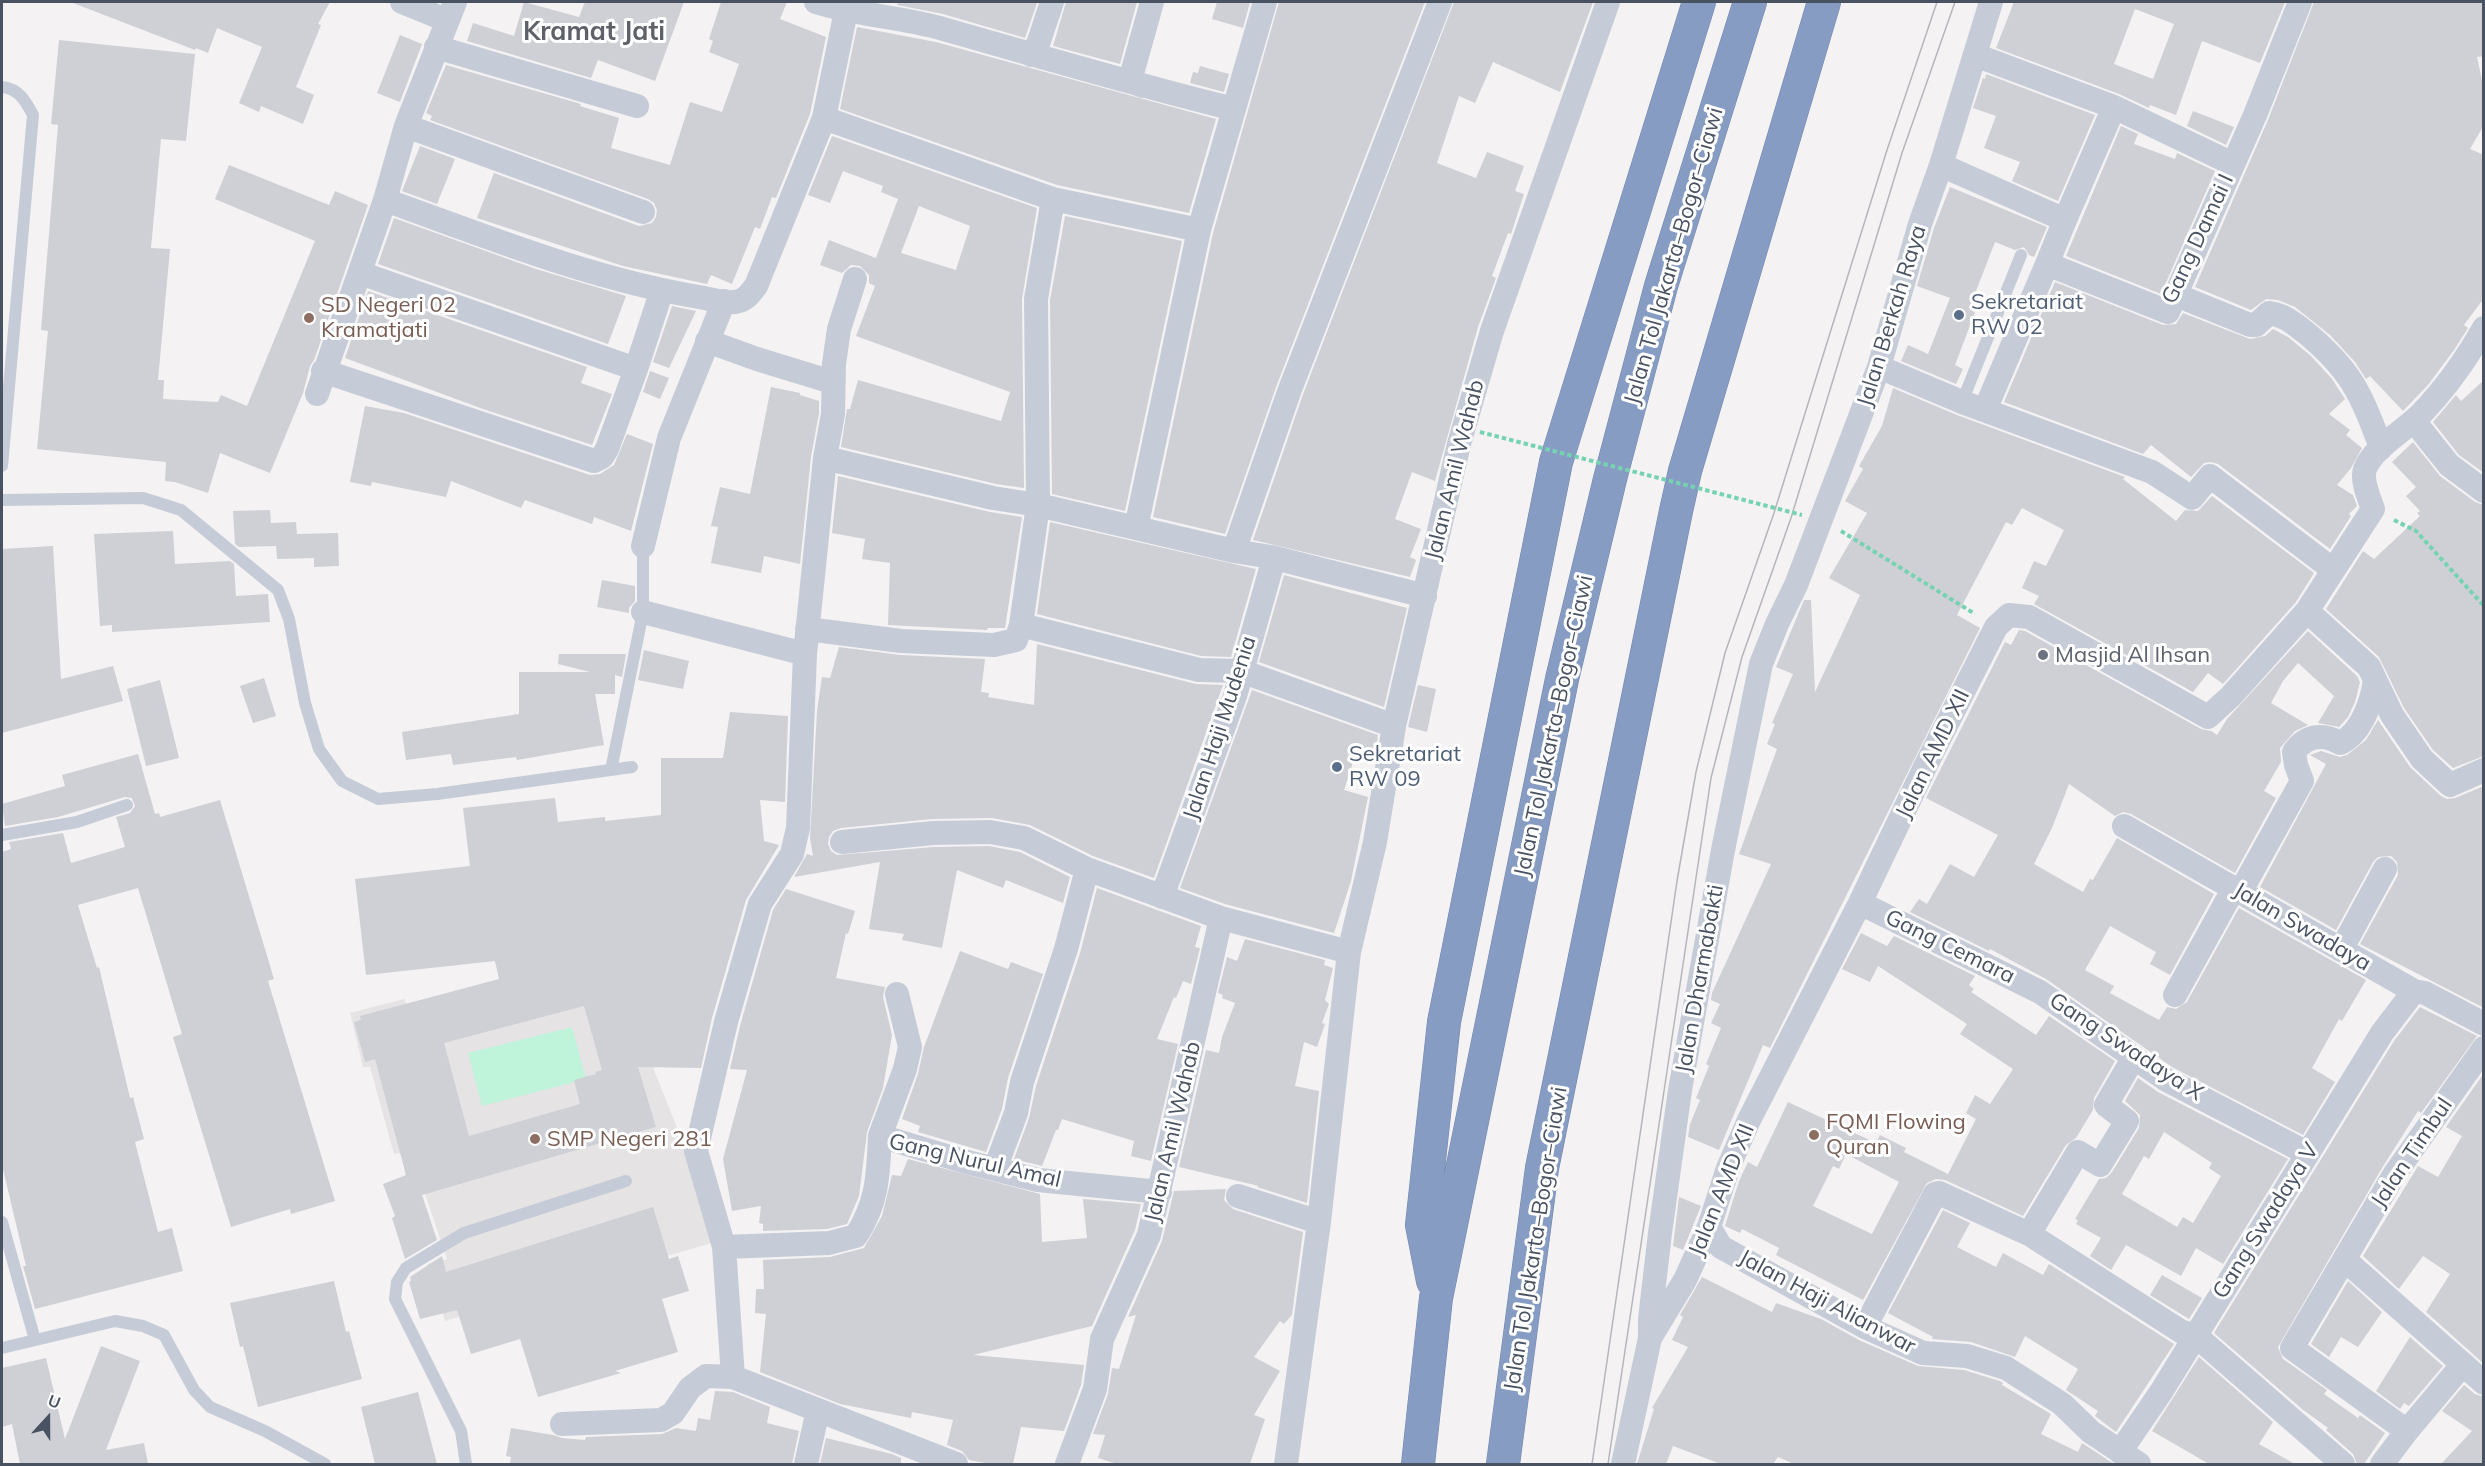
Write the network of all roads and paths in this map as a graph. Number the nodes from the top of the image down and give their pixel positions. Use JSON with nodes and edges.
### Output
{"nodes":[{"id":1,"x":402,"y":2,"type":"edge"},
{"id":2,"x":816,"y":2,"type":"edge"},
{"id":3,"x":1052,"y":2,"type":"edge"},
{"id":4,"x":1152,"y":2,"type":"edge"},
{"id":5,"x":1265,"y":2,"type":"edge"},
{"id":6,"x":1440,"y":2,"type":"edge"},
{"id":7,"x":1608,"y":2,"type":"edge"},
{"id":8,"x":1699,"y":2,"type":"edge"},
{"id":9,"x":1750,"y":2,"type":"edge"},
{"id":10,"x":1824,"y":2,"type":"edge"},
{"id":11,"x":1991,"y":2,"type":"edge"},
{"id":12,"x":2300,"y":2,"type":"edge"},
{"id":13,"x":885,"y":8,"type":"edge"},
{"id":14,"x":451,"y":11,"type":"edge"},
{"id":15,"x":846,"y":11,"type":"junction"},
{"id":16,"x":436,"y":47,"type":"junction"},
{"id":17,"x":1031,"y":55,"type":"junction"},
{"id":18,"x":1975,"y":55,"type":"junction"},
{"id":19,"x":1143,"y":86,"type":"junction"},
{"id":20,"x":2,"y":87,"type":"edge"},
{"id":21,"x":637,"y":106,"type":"dead end"},
{"id":22,"x":2114,"y":107,"type":"junction"},
{"id":23,"x":1234,"y":109,"type":"junction"},
{"id":24,"x":824,"y":118,"type":"junction"},
{"id":25,"x":406,"y":126,"type":"junction"},
{"id":26,"x":2234,"y":164,"type":"junction"},
{"id":27,"x":1941,"y":165,"type":"junction"},
{"id":28,"x":1053,"y":199,"type":"junction"},
{"id":29,"x":385,"y":200,"type":"junction"},
{"id":30,"x":643,"y":212,"type":"dead end"},
{"id":31,"x":2065,"y":220,"type":"junction"},
{"id":32,"x":1199,"y":230,"type":"junction"},
{"id":33,"x":2021,"y":255,"type":"dead end"},
{"id":34,"x":2047,"y":264,"type":"junction"},
{"id":35,"x":360,"y":273,"type":"junction"},
{"id":36,"x":855,"y":279,"type":"dead end"},
{"id":37,"x":662,"y":290,"type":"junction"},
{"id":38,"x":2176,"y":295,"type":"junction"},
{"id":39,"x":724,"y":301,"type":"junction"},
{"id":40,"x":2484,"y":328,"type":"edge"},
{"id":41,"x":707,"y":341,"type":"junction"},
{"id":42,"x":1879,"y":367,"type":"junction"},
{"id":43,"x":636,"y":369,"type":"junction"},
{"id":44,"x":323,"y":371,"type":"junction"},
{"id":45,"x":832,"y":382,"type":"junction"},
{"id":46,"x":317,"y":394,"type":"dead end"},
{"id":47,"x":1962,"y":402,"type":"junction"},
{"id":48,"x":1985,"y":410,"type":"junction"},
{"id":49,"x":2414,"y":421,"type":"junction"},
{"id":50,"x":1480,"y":432,"type":"dead end"},
{"id":51,"x":2381,"y":448,"type":"junction"},
{"id":52,"x":825,"y":458,"type":"junction"},
{"id":53,"x":2,"y":466,"type":"edge"},
{"id":54,"x":2484,"y":491,"type":"edge"},
{"id":55,"x":2,"y":500,"type":"edge"},
{"id":56,"x":1038,"y":505,"type":"junction"},
{"id":57,"x":2373,"y":509,"type":"junction"},
{"id":58,"x":1811,"y":517,"type":"junction"},
{"id":59,"x":1136,"y":528,"type":"junction"},
{"id":60,"x":643,"y":546,"type":"joint"},
{"id":61,"x":1234,"y":551,"type":"junction"},
{"id":62,"x":1275,"y":558,"type":"junction"},
{"id":63,"x":2332,"y":569,"type":"junction"},
{"id":64,"x":1425,"y":596,"type":"junction"},
{"id":65,"x":2484,"y":606,"type":"edge"},
{"id":66,"x":2307,"y":611,"type":"junction"},
{"id":67,"x":643,"y":612,"type":"junction"},
{"id":68,"x":1777,"y":624,"type":"joint"},
{"id":69,"x":1021,"y":625,"type":"junction"},
{"id":70,"x":1996,"y":627,"type":"junction"},
{"id":71,"x":807,"y":629,"type":"junction"},
{"id":72,"x":804,"y":654,"type":"junction"},
{"id":73,"x":1241,"y":671,"type":"junction"},
{"id":74,"x":2375,"y":680,"type":"junction"},
{"id":75,"x":1394,"y":726,"type":"junction"},
{"id":76,"x":632,"y":767,"type":"dead end"},
{"id":77,"x":611,"y":770,"type":"junction"},
{"id":78,"x":2484,"y":770,"type":"edge"},
{"id":79,"x":127,"y":805,"type":"dead end"},
{"id":80,"x":2124,"y":826,"type":"dead end"},
{"id":81,"x":2,"y":835,"type":"edge"},
{"id":82,"x":842,"y":842,"type":"dead end"},
{"id":83,"x":1087,"y":869,"type":"junction"},
{"id":84,"x":2385,"y":869,"type":"dead end"},
{"id":85,"x":2238,"y":890,"type":"junction"},
{"id":86,"x":1162,"y":897,"type":"junction"},
{"id":87,"x":1860,"y":903,"type":"junction"},
{"id":88,"x":1221,"y":918,"type":"junction"},
{"id":89,"x":2341,"y":950,"type":"junction"},
{"id":90,"x":1349,"y":952,"type":"junction"},
{"id":91,"x":2414,"y":991,"type":"junction"},
{"id":92,"x":2040,"y":992,"type":"joint"},
{"id":93,"x":897,"y":994,"type":"dead end"},
{"id":94,"x":2175,"y":995,"type":"dead end"},
{"id":95,"x":2484,"y":1023,"type":"edge"},
{"id":96,"x":2484,"y":1048,"type":"edge"},
{"id":97,"x":2134,"y":1057,"type":"junction"},
{"id":98,"x":880,"y":1137,"type":"junction"},
{"id":99,"x":2307,"y":1153,"type":"junction"},
{"id":100,"x":995,"y":1169,"type":"junction"},
{"id":101,"x":627,"y":1181,"type":"dead end"},
{"id":102,"x":1160,"y":1192,"type":"junction"},
{"id":103,"x":1238,"y":1196,"type":"dead end"},
{"id":104,"x":2,"y":1222,"type":"edge"},
{"id":105,"x":1319,"y":1222,"type":"junction"},
{"id":106,"x":1709,"y":1227,"type":"junction"},
{"id":107,"x":2029,"y":1234,"type":"junction"},
{"id":108,"x":724,"y":1247,"type":"junction"},
{"id":109,"x":2345,"y":1260,"type":"junction"},
{"id":110,"x":1436,"y":1298,"type":"junction"},
{"id":111,"x":1865,"y":1327,"type":"junction"},
{"id":112,"x":2195,"y":1335,"type":"junction"},
{"id":113,"x":1650,"y":1338,"type":"junction"},
{"id":114,"x":35,"y":1340,"type":"junction"},
{"id":115,"x":2,"y":1348,"type":"edge"},
{"id":116,"x":2463,"y":1364,"type":"junction"},
{"id":117,"x":732,"y":1377,"type":"junction"},
{"id":118,"x":2484,"y":1383,"type":"edge"},
{"id":119,"x":818,"y":1410,"type":"junction"},
{"id":120,"x":562,"y":1424,"type":"dead end"},
{"id":121,"x":2407,"y":1431,"type":"junction"},
{"id":122,"x":2130,"y":1458,"type":"edge"},
{"id":123,"x":325,"y":1464,"type":"edge"},
{"id":124,"x":466,"y":1464,"type":"edge"},
{"id":125,"x":806,"y":1464,"type":"edge"},
{"id":126,"x":956,"y":1464,"type":"edge"},
{"id":127,"x":1068,"y":1464,"type":"edge"},
{"id":128,"x":1286,"y":1464,"type":"edge"},
{"id":129,"x":1418,"y":1464,"type":"edge"},
{"id":130,"x":1503,"y":1464,"type":"edge"},
{"id":131,"x":1623,"y":1464,"type":"edge"},
{"id":132,"x":2343,"y":1464,"type":"edge"},
{"id":133,"x":2382,"y":1464,"type":"edge"}],
"edges":[{"from":1,"to":14,"type":"street"},
{"from":2,"to":15,"type":"street"},
{"from":3,"to":17,"type":"street"},
{"from":4,"to":19,"type":"street"},
{"from":5,"to":23,"type":"street"},
{"from":6,"to":61,"type":"street"},
{"from":7,"to":64,"type":"street","name":"Jalan Amil Wahab"},
{"from":8,"to":110,"type":"highway"},
{"from":9,"to":110,"type":"highway","name":"Jalan Tol Jakarta–Bogor–Ciawi"},
{"from":10,"to":130,"type":"highway","name":"Jalan Tol Jakarta–Bogor–Ciawi"},
{"from":11,"to":18,"type":"street","name":"Jalan Berkah Raya"},
{"from":12,"to":26,"type":"street","name":"Gang Damai I"},
{"from":13,"to":15,"type":"street"},
{"from":13,"to":17,"type":"street"},
{"from":14,"to":16,"type":"street"},
{"from":15,"to":24,"type":"street"},
{"from":16,"to":21,"type":"street"},
{"from":16,"to":25,"type":"street"},
{"from":17,"to":19,"type":"street"},
{"from":18,"to":22,"type":"street"},
{"from":18,"to":27,"type":"street","name":"Jalan Berkah Raya"},
{"from":19,"to":23,"type":"street"},
{"from":20,"to":53,"type":"lane"},
{"from":22,"to":26,"type":"street"},
{"from":22,"to":31,"type":"street"},
{"from":23,"to":32,"type":"street"},
{"from":24,"to":28,"type":"street"},
{"from":24,"to":39,"type":"street"},
{"from":25,"to":29,"type":"street"},
{"from":25,"to":30,"type":"street"},
{"from":26,"to":38,"type":"street","name":"Gang Damai I"},
{"from":27,"to":31,"type":"street"},
{"from":27,"to":42,"type":"street","name":"Jalan Berkah Raya"},
{"from":28,"to":32,"type":"street"},
{"from":28,"to":56,"type":"street"},
{"from":29,"to":35,"type":"street"},
{"from":29,"to":37,"type":"street"},
{"from":31,"to":34,"type":"street"},
{"from":32,"to":59,"type":"street"},
{"from":33,"to":47,"type":"lane"},
{"from":34,"to":38,"type":"street","name":"Gang Damai I"},
{"from":34,"to":48,"type":"street"},
{"from":35,"to":43,"type":"street"},
{"from":35,"to":44,"type":"street"},
{"from":36,"to":45,"type":"street"},
{"from":37,"to":39,"type":"street"},
{"from":37,"to":43,"type":"street"},
{"from":38,"to":51,"type":"street"},
{"from":39,"to":41,"type":"street"},
{"from":40,"to":49,"type":"street"},
{"from":41,"to":45,"type":"street"},
{"from":41,"to":60,"type":"street"},
{"from":42,"to":47,"type":"street"},
{"from":42,"to":58,"type":"street","name":"Jalan Berkah Raya"},
{"from":43,"to":44,"type":"street"},
{"from":44,"to":46,"type":"street"},
{"from":45,"to":52,"type":"street"},
{"from":47,"to":48,"type":"street"},
{"from":48,"to":63,"type":"street"},
{"from":49,"to":51,"type":"street"},
{"from":49,"to":54,"type":"street"},
{"from":50,"to":58,"type":"path","bridge":true},
{"from":51,"to":57,"type":"street"},
{"from":52,"to":56,"type":"street"},
{"from":52,"to":71,"type":"street"},
{"from":55,"to":77,"type":"lane"},
{"from":56,"to":59,"type":"street"},
{"from":56,"to":69,"type":"street"},
{"from":57,"to":63,"type":"street"},
{"from":57,"to":65,"type":"path"},
{"from":58,"to":68,"type":"street","name":"Jalan Berkah Raya"},
{"from":58,"to":70,"type":"path"},
{"from":59,"to":61,"type":"street"},
{"from":60,"to":67,"type":"lane"},
{"from":61,"to":62,"type":"street"},
{"from":62,"to":64,"type":"street"},
{"from":62,"to":73,"type":"street","name":"Jalan Haji Mudenia"},
{"from":63,"to":66,"type":"street"},
{"from":64,"to":75,"type":"street","name":"Jalan Amil Wahab"},
{"from":66,"to":70,"type":"street"},
{"from":66,"to":74,"type":"street"},
{"from":67,"to":72,"type":"street"},
{"from":67,"to":77,"type":"lane"},
{"from":68,"to":113,"type":"street","name":"Jalan Dharmabakti"},
{"from":69,"to":71,"type":"street"},
{"from":69,"to":73,"type":"street"},
{"from":70,"to":87,"type":"street","name":"Jalan AMD XII"},
{"from":71,"to":72,"type":"street"},
{"from":72,"to":108,"type":"street"},
{"from":73,"to":75,"type":"street"},
{"from":73,"to":86,"type":"street","name":"Jalan Haji Mudenia"},
{"from":74,"to":78,"type":"street"},
{"from":74,"to":85,"type":"street"},
{"from":75,"to":90,"type":"street","name":"Jalan Amil Wahab"},
{"from":76,"to":77,"type":"lane"},
{"from":79,"to":81,"type":"lane"},
{"from":80,"to":85,"type":"street","name":"Jalan Swadaya"},
{"from":82,"to":83,"type":"street"},
{"from":83,"to":86,"type":"street"},
{"from":83,"to":100,"type":"street"},
{"from":84,"to":89,"type":"street"},
{"from":85,"to":89,"type":"street","name":"Jalan Swadaya"},
{"from":85,"to":94,"type":"street"},
{"from":86,"to":88,"type":"street"},
{"from":87,"to":92,"type":"street","name":"Gang Cemara"},
{"from":87,"to":106,"type":"street","name":"Jalan AMD XII"},
{"from":88,"to":90,"type":"street"},
{"from":88,"to":102,"type":"street","name":"Jalan Amil Wahab"},
{"from":89,"to":91,"type":"street","name":"Jalan Swadaya"},
{"from":90,"to":105,"type":"street","name":"Jalan Amil Wahab"},
{"from":91,"to":95,"type":"street","name":"Jalan Swadaya"},
{"from":91,"to":99,"type":"street","name":"Gang Swadaya V"},
{"from":92,"to":97,"type":"street","name":"Gang Swadaya X"},
{"from":93,"to":98,"type":"street"},
{"from":96,"to":109,"type":"street","name":"Jalan Timbul"},
{"from":97,"to":99,"type":"street","name":"Gang Swadaya X"},
{"from":97,"to":107,"type":"street"},
{"from":98,"to":100,"type":"street","name":"Gang Nurul Amal"},
{"from":98,"to":108,"type":"street","name":"Gang Nurul Amal"},
{"from":99,"to":112,"type":"street","name":"Gang Swadaya V"},
{"from":100,"to":102,"type":"street","name":"Gang Nurul Amal"},
{"from":101,"to":124,"type":"lane"},
{"from":102,"to":127,"type":"street","name":"Jalan Amil Wahab"},
{"from":103,"to":105,"type":"street"},
{"from":104,"to":114,"type":"lane"},
{"from":105,"to":128,"type":"street","name":"Jalan Amil Wahab"},
{"from":106,"to":111,"type":"street","name":"Jalan Haji Alianwar"},
{"from":106,"to":113,"type":"street","name":"Jalan AMD XII"},
{"from":107,"to":111,"type":"street"},
{"from":107,"to":112,"type":"street"},
{"from":108,"to":117,"type":"street"},
{"from":109,"to":116,"type":"street"},
{"from":109,"to":121,"type":"street","name":"Jalan Timbul"},
{"from":110,"to":129,"type":"highway","name":"Jalan Tol Jakarta–Bogor–Ciawi"},
{"from":111,"to":122,"type":"street","name":"Jalan Haji Alianwar"},
{"from":112,"to":122,"type":"street","name":"Gang Swadaya V"},
{"from":112,"to":132,"type":"street"},
{"from":113,"to":131,"type":"street"},
{"from":114,"to":115,"type":"lane"},
{"from":114,"to":123,"type":"lane"},
{"from":116,"to":118,"type":"street"},
{"from":116,"to":121,"type":"street"},
{"from":117,"to":119,"type":"street"},
{"from":117,"to":120,"type":"street"},
{"from":119,"to":125,"type":"street"},
{"from":119,"to":126,"type":"street"},
{"from":121,"to":133,"type":"street"}]}
